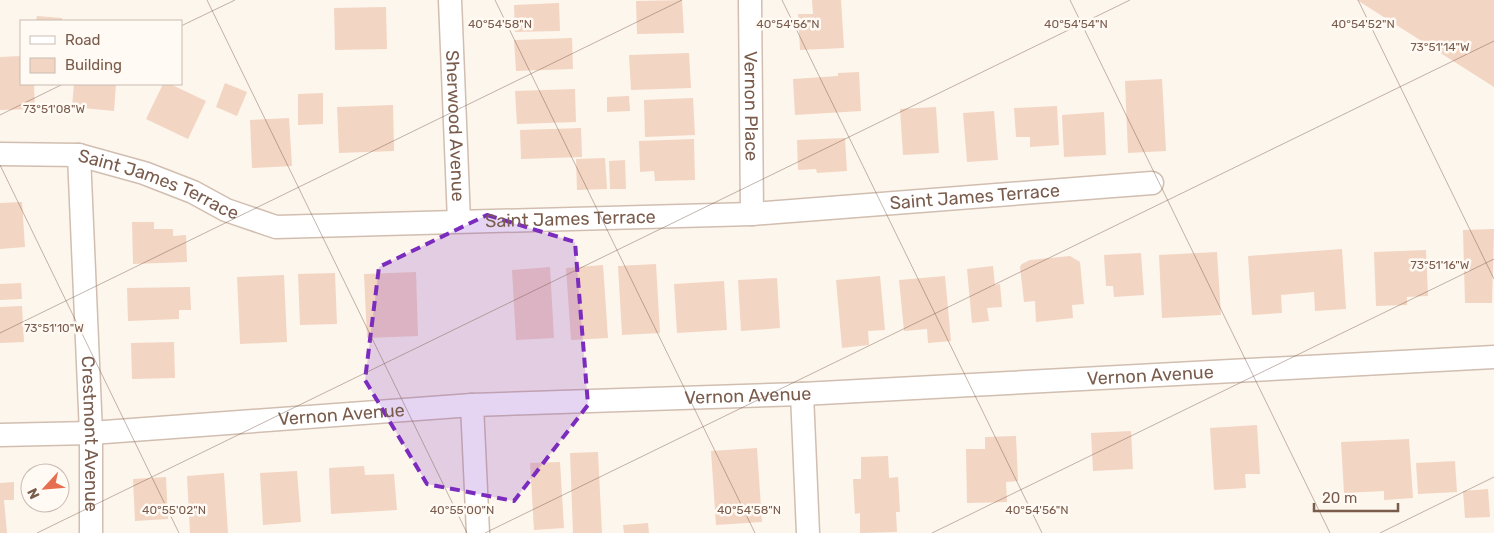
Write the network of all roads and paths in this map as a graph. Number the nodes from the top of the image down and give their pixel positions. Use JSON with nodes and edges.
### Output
{"nodes":[{"id":1,"x":450,"y":0,"type":"edge"},
{"id":2,"x":750,"y":0,"type":"edge"},
{"id":3,"x":0,"y":154,"type":"edge"},
{"id":4,"x":79,"y":155,"type":"junction"},
{"id":5,"x":1152,"y":183,"type":"dead end"},
{"id":6,"x":752,"y":214,"type":"junction"},
{"id":7,"x":459,"y":222,"type":"junction"},
{"id":8,"x":1494,"y":357,"type":"edge"},
{"id":9,"x":802,"y":394,"type":"junction"},
{"id":10,"x":472,"y":405,"type":"junction"},
{"id":11,"x":90,"y":432,"type":"junction"},
{"id":12,"x":0,"y":436,"type":"edge"},
{"id":13,"x":91,"y":533,"type":"edge"},
{"id":14,"x":478,"y":533,"type":"edge"},
{"id":15,"x":808,"y":533,"type":"edge"}],
"edges":[{"from":1,"to":7,"type":"street","name":"Sherwood Avenue"},
{"from":2,"to":6,"type":"street","name":"Vernon Place"},
{"from":3,"to":4,"type":"street","name":"Saint James Terrace"},
{"from":4,"to":7,"type":"street","name":"Saint James Terrace"},
{"from":4,"to":11,"type":"street","name":"Crestmont Avenue"},
{"from":5,"to":6,"type":"street","name":"Saint James Terrace"},
{"from":6,"to":7,"type":"street","name":"Saint James Terrace"},
{"from":8,"to":9,"type":"street","name":"Vernon Avenue"},
{"from":9,"to":10,"type":"street","name":"Vernon Avenue"},
{"from":9,"to":15,"type":"street"},
{"from":10,"to":11,"type":"street","name":"Vernon Avenue"},
{"from":10,"to":14,"type":"street"},
{"from":11,"to":12,"type":"street","name":"Vernon Avenue"},
{"from":11,"to":13,"type":"street","name":"Crestmont Avenue"}]}
